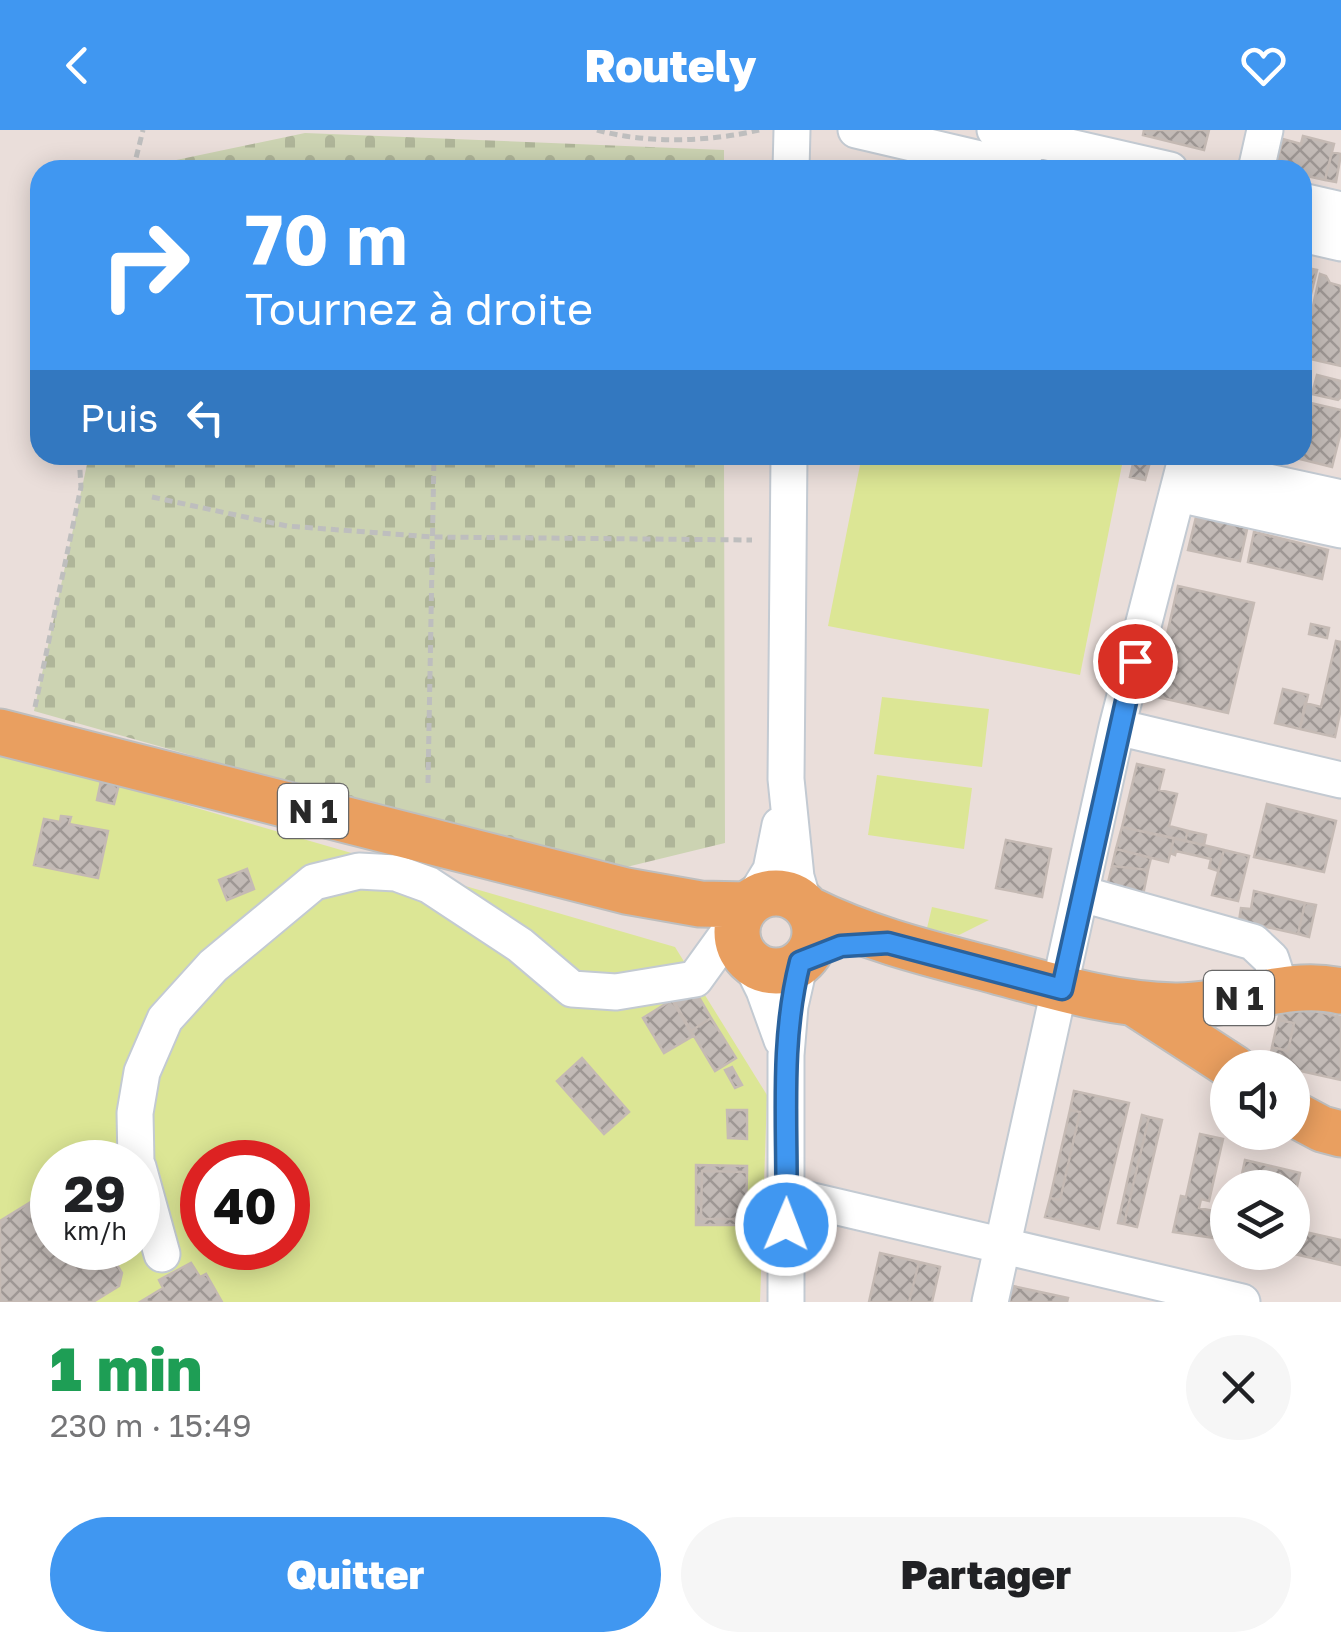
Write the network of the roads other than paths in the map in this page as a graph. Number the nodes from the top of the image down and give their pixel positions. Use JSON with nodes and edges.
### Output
{"nodes":[{"id":1,"x":792,"y":130,"type":"edge"},
{"id":2,"x":856,"y":130,"type":"edge"},
{"id":3,"x":996,"y":130,"type":"edge"},
{"id":4,"x":1265,"y":130,"type":"edge"},
{"id":5,"x":791,"y":160,"type":"edge"},
{"id":6,"x":984,"y":160,"type":"edge"},
{"id":7,"x":1126,"y":160,"type":"edge"},
{"id":8,"x":1258,"y":160,"type":"edge"},
{"id":9,"x":1312,"y":203,"type":"edge"},
{"id":10,"x":1341,"y":210,"type":"edge"},
{"id":11,"x":1312,"y":237,"type":"edge"},
{"id":12,"x":1341,"y":244,"type":"edge"},
{"id":13,"x":789,"y":465,"type":"edge"},
{"id":14,"x":1183,"y":471,"type":"edge"},
{"id":15,"x":1341,"y":498,"type":"edge"},
{"id":16,"x":1341,"y":530,"type":"edge"},
{"id":17,"x":1118,"y":727,"type":"junction"},
{"id":18,"x":14,"y":736,"type":"edge"},
{"id":19,"x":786,"y":779,"type":"junction"},
{"id":20,"x":1341,"y":780,"type":"edge"},
{"id":21,"x":1082,"y":894,"type":"junction"},
{"id":22,"x":806,"y":906,"type":"junction"},
{"id":23,"x":743,"y":930,"type":"junction"},
{"id":24,"x":888,"y":943,"type":"junction"},
{"id":25,"x":803,"y":960,"type":"junction"},
{"id":26,"x":1062,"y":989,"type":"junction"},
{"id":27,"x":1281,"y":990,"type":"junction"},
{"id":28,"x":1341,"y":991,"type":"edge"},
{"id":29,"x":1136,"y":1004,"type":"junction"},
{"id":30,"x":1210,"y":1052,"type":"edge"},
{"id":31,"x":786,"y":1056,"type":"junction"},
{"id":32,"x":1310,"y":1123,"type":"edge"},
{"id":33,"x":1341,"y":1134,"type":"edge"},
{"id":34,"x":136,"y":1140,"type":"edge"},
{"id":35,"x":787,"y":1195,"type":"junction"},
{"id":36,"x":1002,"y":1246,"type":"junction"},
{"id":37,"x":160,"y":1247,"type":"edge"},
{"id":38,"x":162,"y":1254,"type":"dead end"},
{"id":39,"x":786,"y":1302,"type":"edge"},
{"id":40,"x":990,"y":1302,"type":"edge"},
{"id":41,"x":1242,"y":1302,"type":"edge"}],
"edges":[{"from":1,"to":5,"type":"street"},
{"from":2,"to":6,"type":"street"},
{"from":3,"to":7,"type":"street"},
{"from":4,"to":8,"type":"street"},
{"from":9,"to":10,"type":"street"},
{"from":11,"to":12,"type":"street"},
{"from":13,"to":19,"type":"street"},
{"from":14,"to":15,"type":"street"},
{"from":14,"to":16,"type":"street"},
{"from":14,"to":17,"type":"street"},
{"from":17,"to":20,"type":"street"},
{"from":17,"to":21,"type":"street"},
{"from":18,"to":23,"type":"main road","number":"N 1"},
{"from":19,"to":22,"type":"street"},
{"from":19,"to":23,"type":"street"},
{"from":21,"to":26,"type":"street"},
{"from":21,"to":27,"type":"street"},
{"from":22,"to":23,"type":"main road","number":"N 1"},
{"from":22,"to":24,"type":"main road","number":"N 1"},
{"from":22,"to":25,"type":"main road"},
{"from":23,"to":25,"type":"main road","number":"N 1"},
{"from":23,"to":31,"type":"street"},
{"from":23,"to":34,"type":"street"},
{"from":24,"to":25,"type":"main road","number":"N 1"},
{"from":24,"to":26,"type":"main road","number":"N 1"},
{"from":25,"to":31,"type":"street"},
{"from":26,"to":29,"type":"main road","number":"N 1"},
{"from":26,"to":36,"type":"street"},
{"from":27,"to":28,"type":"main road","number":"N 1"},
{"from":27,"to":29,"type":"main road","number":"N 1"},
{"from":29,"to":30,"type":"main road","number":"N 1"},
{"from":31,"to":35,"type":"street"},
{"from":32,"to":33,"type":"main road"},
{"from":35,"to":36,"type":"street"},
{"from":35,"to":39,"type":"street"},
{"from":36,"to":40,"type":"street"},
{"from":36,"to":41,"type":"street"},
{"from":37,"to":38,"type":"street"}]}
